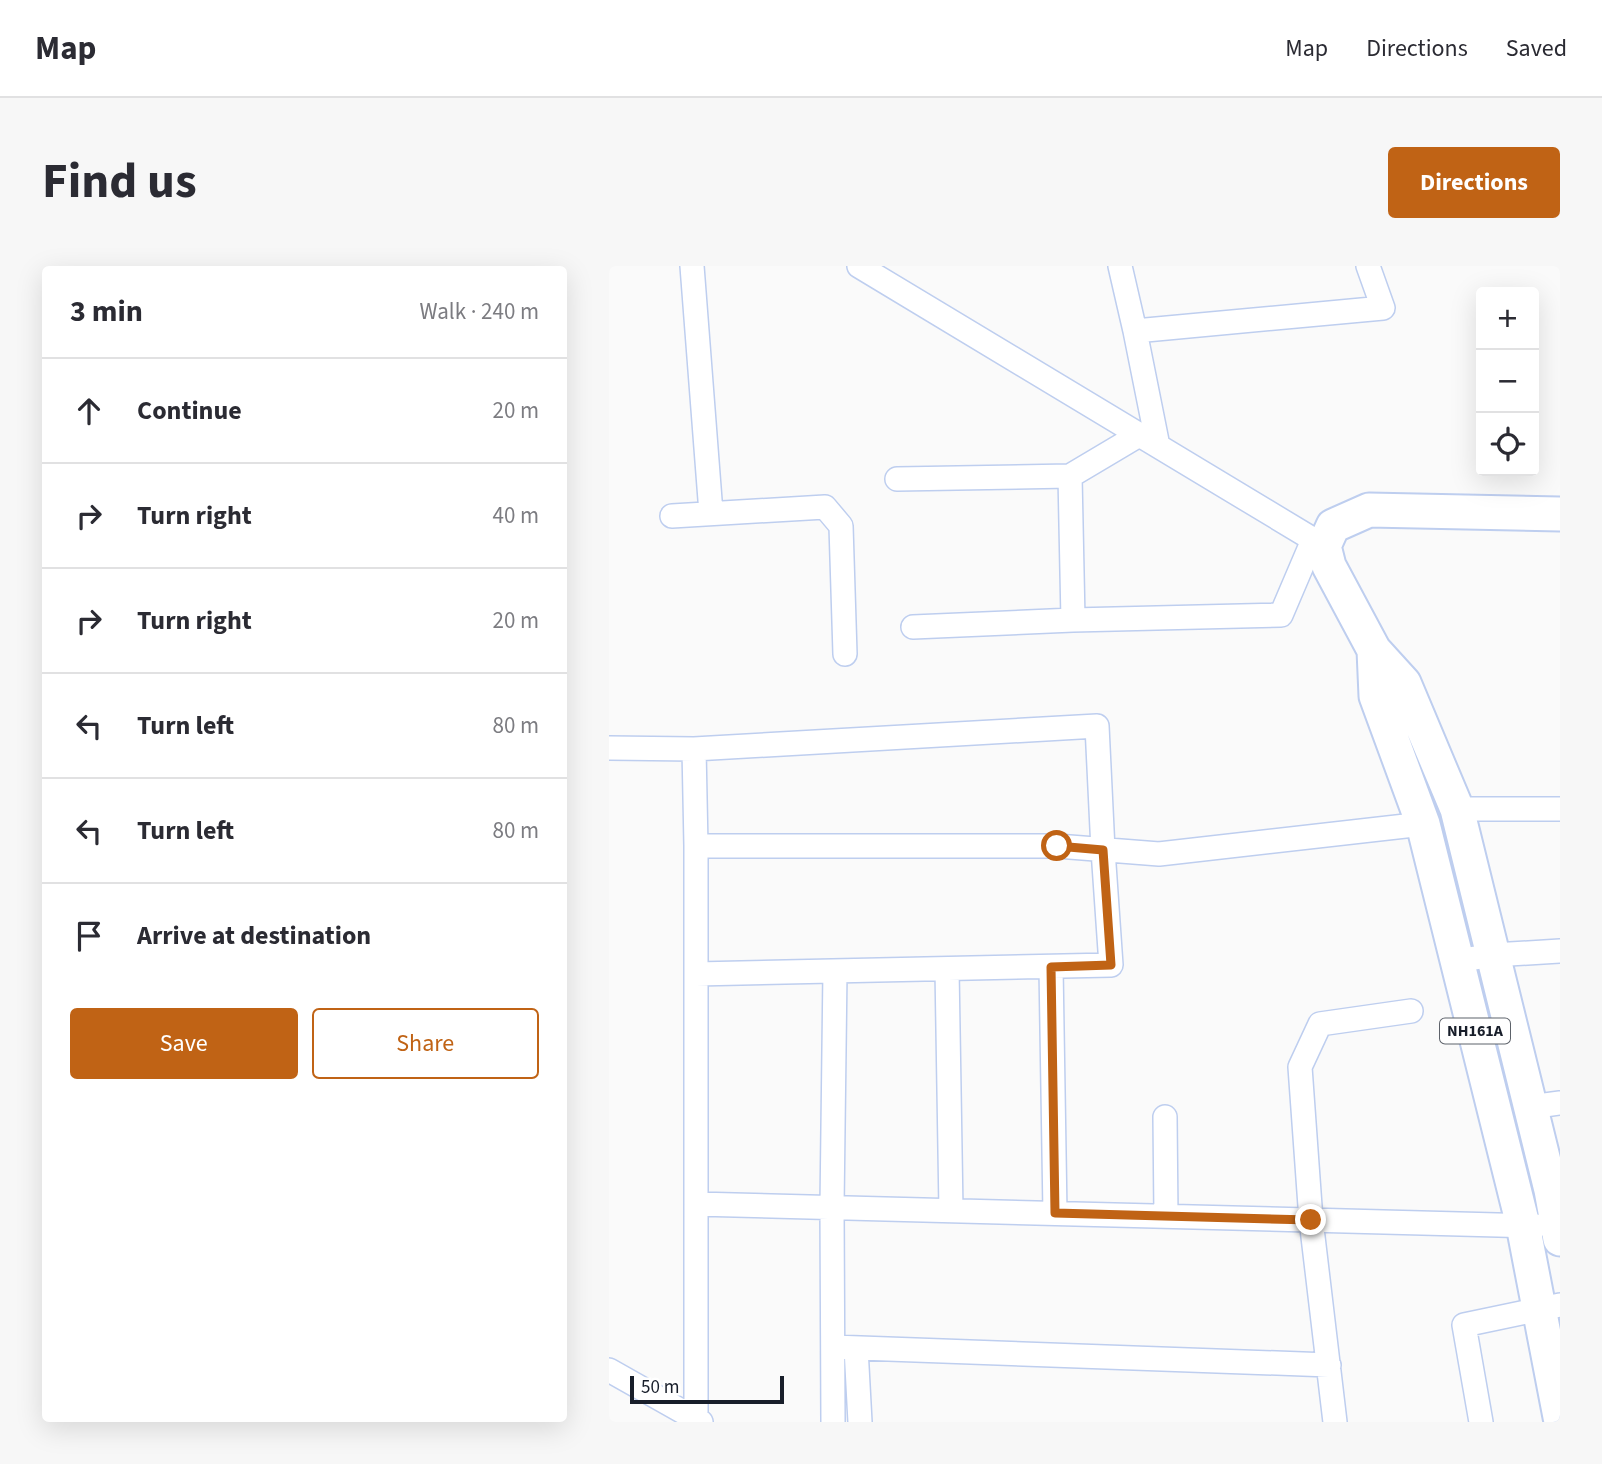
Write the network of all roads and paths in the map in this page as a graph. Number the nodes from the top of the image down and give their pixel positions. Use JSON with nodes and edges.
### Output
{"nodes":[{"id":1,"x":692,"y":266,"type":"edge"},
{"id":2,"x":859,"y":266,"type":"edge"},
{"id":3,"x":1120,"y":266,"type":"edge"},
{"id":4,"x":1368,"y":266,"type":"edge"},
{"id":5,"x":1135,"y":331,"type":"junction"},
{"id":6,"x":1148,"y":441,"type":"junction"},
{"id":7,"x":1070,"y":476,"type":"junction"},
{"id":8,"x":897,"y":479,"type":"dead end"},
{"id":9,"x":711,"y":513,"type":"junction"},
{"id":10,"x":1560,"y":514,"type":"edge"},
{"id":11,"x":672,"y":516,"type":"dead end"},
{"id":12,"x":1319,"y":543,"type":"junction"},
{"id":13,"x":1073,"y":620,"type":"junction"},
{"id":14,"x":913,"y":627,"type":"dead end"},
{"id":15,"x":1374,"y":650,"type":"junction"},
{"id":16,"x":845,"y":654,"type":"dead end"},
{"id":17,"x":609,"y":748,"type":"edge"},
{"id":18,"x":694,"y":749,"type":"junction"},
{"id":19,"x":1457,"y":809,"type":"junction"},
{"id":20,"x":1560,"y":809,"type":"edge"},
{"id":21,"x":1423,"y":824,"type":"junction"},
{"id":22,"x":696,"y":846,"type":"junction"},
{"id":23,"x":1103,"y":850,"type":"junction"},
{"id":24,"x":1469,"y":858,"type":"junction"},
{"id":25,"x":1434,"y":866,"type":"junction"},
{"id":26,"x":1560,"y":951,"type":"edge"},
{"id":27,"x":1493,"y":955,"type":"junction"},
{"id":28,"x":1457,"y":961,"type":"junction"},
{"id":29,"x":1051,"y":967,"type":"junction"},
{"id":30,"x":947,"y":969,"type":"junction"},
{"id":31,"x":835,"y":971,"type":"junction"},
{"id":32,"x":696,"y":974,"type":"junction"},
{"id":33,"x":1411,"y":1011,"type":"dead end"},
{"id":34,"x":1545,"y":1105,"type":"edge"},
{"id":35,"x":1165,"y":1116,"type":"dead end"},
{"id":36,"x":696,"y":1203,"type":"junction"},
{"id":37,"x":832,"y":1207,"type":"junction"},
{"id":38,"x":951,"y":1210,"type":"junction"},
{"id":39,"x":1055,"y":1213,"type":"junction"},
{"id":40,"x":1166,"y":1216,"type":"junction"},
{"id":41,"x":1311,"y":1220,"type":"junction"},
{"id":42,"x":1523,"y":1226,"type":"junction"},
{"id":43,"x":1559,"y":1230,"type":"edge"},
{"id":44,"x":1550,"y":1308,"type":"edge"},
{"id":45,"x":833,"y":1348,"type":"junction"},
{"id":46,"x":856,"y":1348,"type":"junction"},
{"id":47,"x":1329,"y":1366,"type":"junction"},
{"id":48,"x":609,"y":1370,"type":"edge"},
{"id":49,"x":1560,"y":1417,"type":"edge"},
{"id":50,"x":698,"y":1421,"type":"edge"},
{"id":51,"x":833,"y":1422,"type":"edge"},
{"id":52,"x":860,"y":1422,"type":"edge"},
{"id":53,"x":1335,"y":1422,"type":"edge"},
{"id":54,"x":1481,"y":1422,"type":"edge"}],
"edges":[{"from":1,"to":9,"type":"street"},
{"from":2,"to":6,"type":"street"},
{"from":3,"to":5,"type":"street"},
{"from":4,"to":5,"type":"street"},
{"from":5,"to":6,"type":"street"},
{"from":6,"to":7,"type":"street"},
{"from":6,"to":12,"type":"street"},
{"from":7,"to":8,"type":"street"},
{"from":7,"to":13,"type":"street"},
{"from":9,"to":11,"type":"street"},
{"from":9,"to":16,"type":"street"},
{"from":10,"to":12,"type":"highway"},
{"from":12,"to":13,"type":"street"},
{"from":12,"to":15,"type":"highway","number":"NH161A"},
{"from":13,"to":14,"type":"street"},
{"from":15,"to":19,"type":"highway","number":"NH161A"},
{"from":15,"to":21,"type":"highway","number":"NH161A"},
{"from":17,"to":18,"type":"street"},
{"from":18,"to":22,"type":"street"},
{"from":18,"to":23,"type":"street"},
{"from":19,"to":20,"type":"street"},
{"from":19,"to":24,"type":"highway","number":"NH161A"},
{"from":21,"to":23,"type":"street"},
{"from":21,"to":25,"type":"highway","number":"NH161A"},
{"from":22,"to":23,"type":"street"},
{"from":22,"to":32,"type":"street"},
{"from":23,"to":29,"type":"street"},
{"from":24,"to":25,"type":"highway"},
{"from":24,"to":27,"type":"highway","number":"NH161A"},
{"from":25,"to":28,"type":"highway","number":"NH161A"},
{"from":26,"to":27,"type":"street"},
{"from":27,"to":28,"type":"street"},
{"from":27,"to":34,"type":"highway","number":"NH161A"},
{"from":28,"to":42,"type":"highway","number":"NH161A"},
{"from":29,"to":30,"type":"street"},
{"from":29,"to":39,"type":"street"},
{"from":30,"to":31,"type":"street"},
{"from":30,"to":38,"type":"street"},
{"from":31,"to":32,"type":"street"},
{"from":31,"to":37,"type":"street"},
{"from":32,"to":36,"type":"street"},
{"from":33,"to":41,"type":"street"},
{"from":34,"to":43,"type":"highway","number":"NH161A"},
{"from":35,"to":40,"type":"street"},
{"from":36,"to":37,"type":"street"},
{"from":36,"to":50,"type":"street"},
{"from":37,"to":38,"type":"street"},
{"from":37,"to":45,"type":"street"},
{"from":38,"to":39,"type":"street"},
{"from":39,"to":40,"type":"street"},
{"from":40,"to":41,"type":"street"},
{"from":41,"to":42,"type":"street"},
{"from":41,"to":47,"type":"street"},
{"from":42,"to":43,"type":"street"},
{"from":42,"to":44,"type":"highway","number":"NH161A"},
{"from":44,"to":49,"type":"highway","number":"NH161A"},
{"from":44,"to":54,"type":"street"},
{"from":45,"to":46,"type":"street"},
{"from":45,"to":51,"type":"street"},
{"from":46,"to":47,"type":"street"},
{"from":46,"to":52,"type":"street"},
{"from":47,"to":53,"type":"street"},
{"from":48,"to":50,"type":"street"}]}
